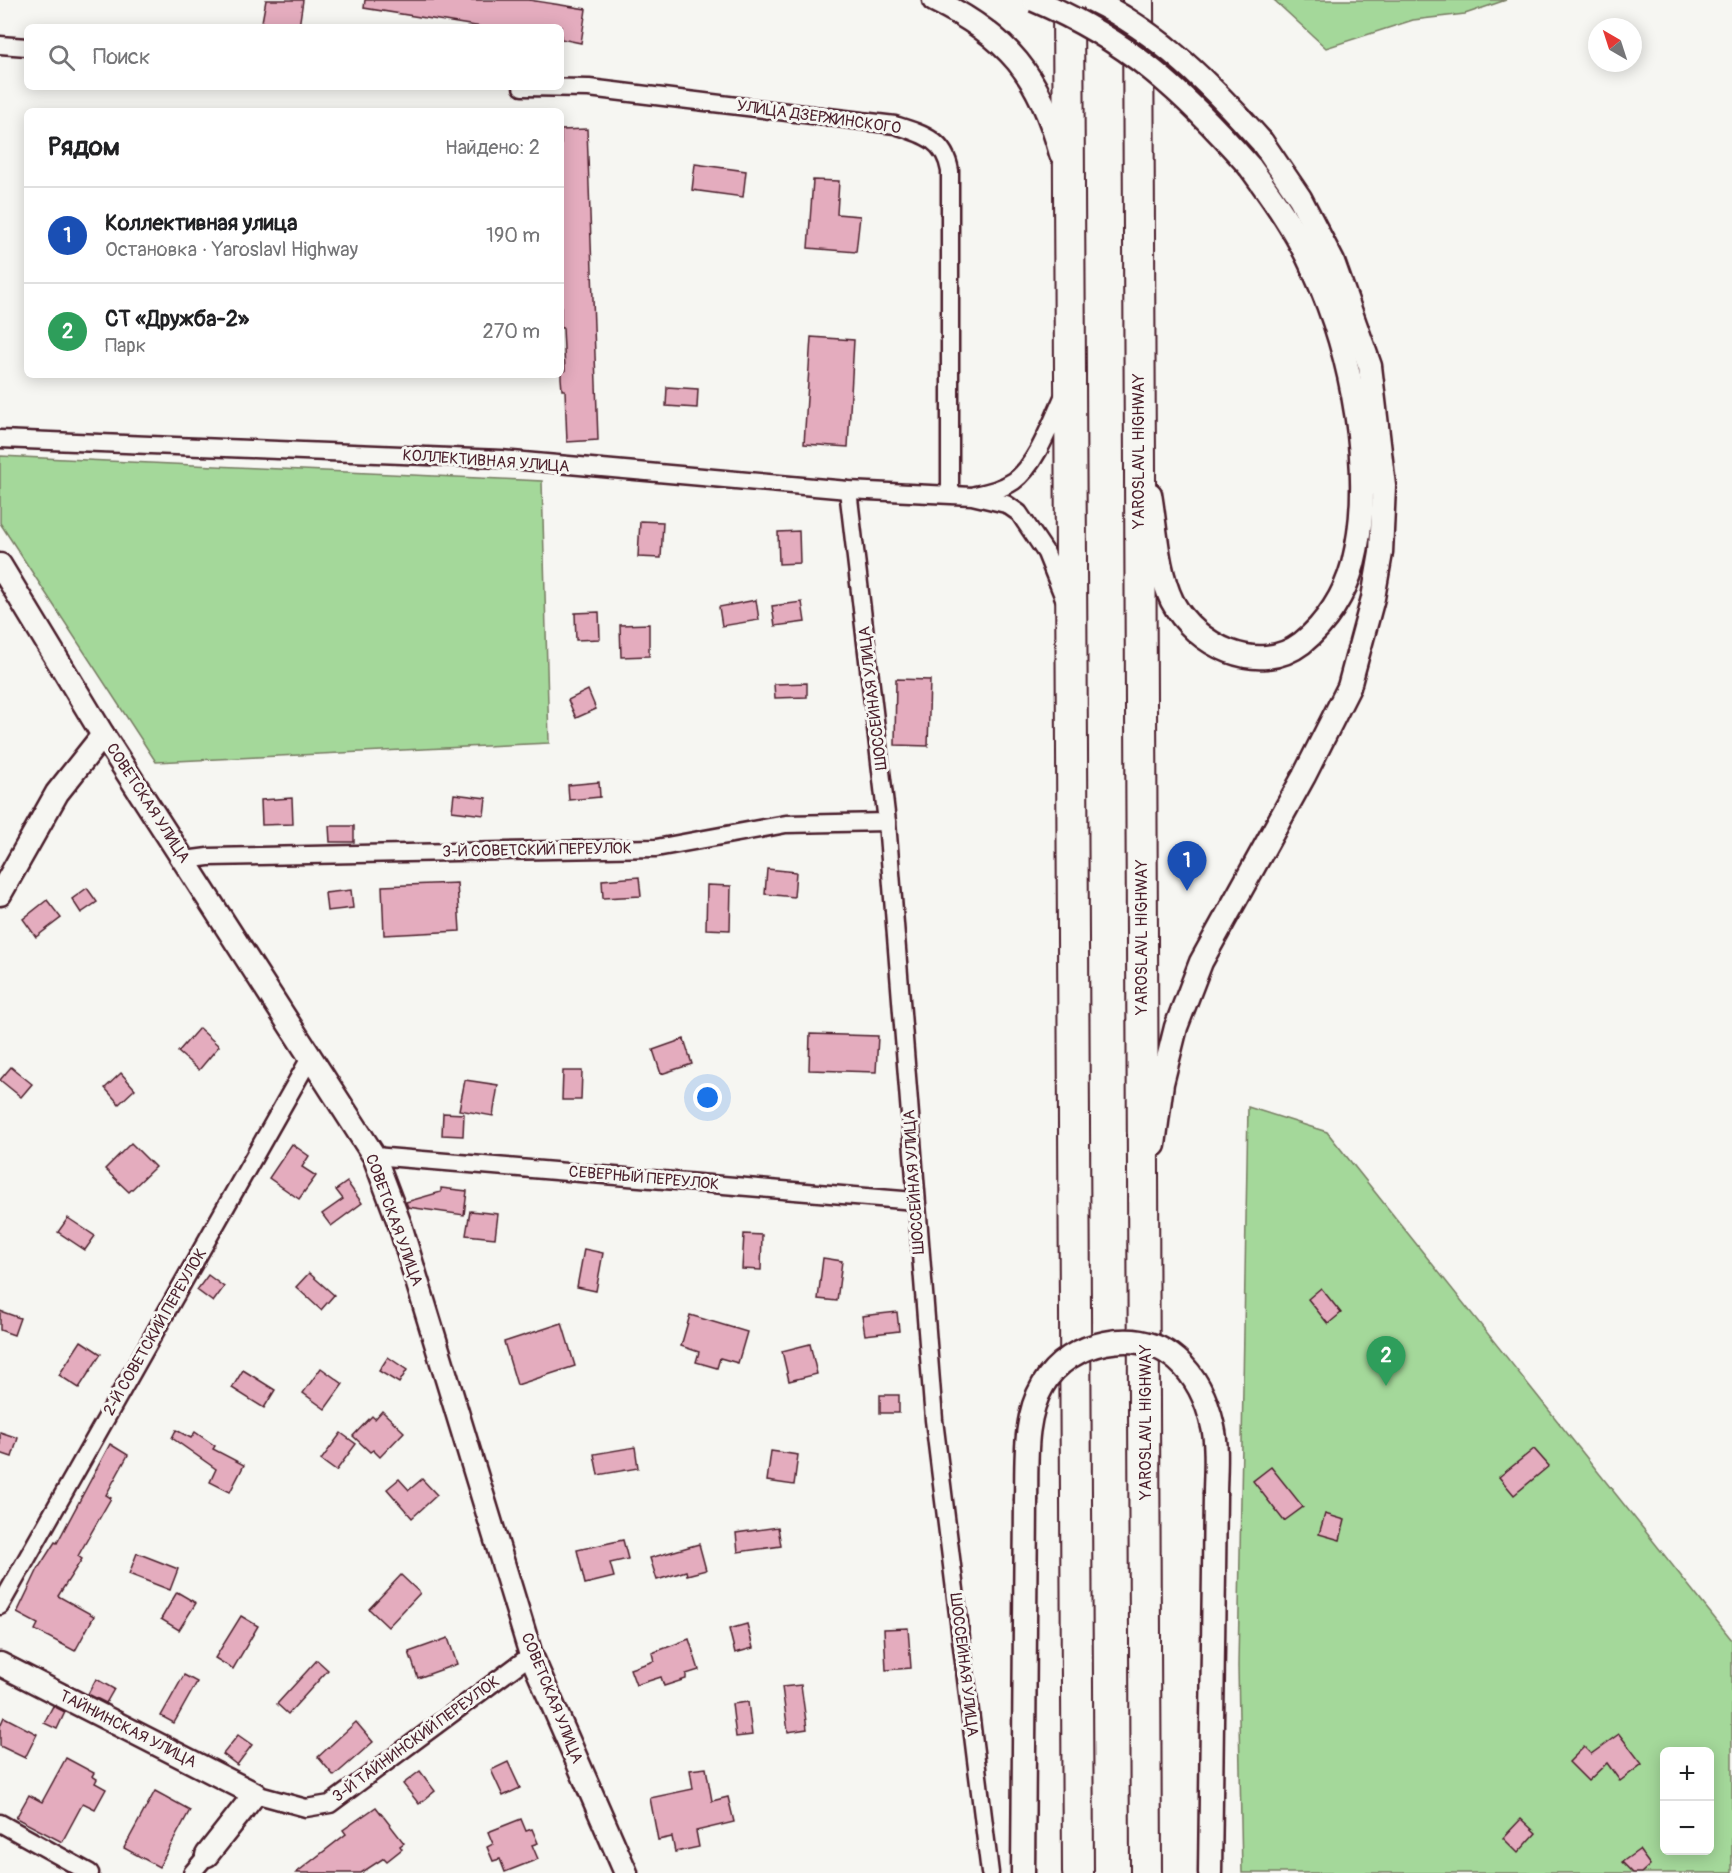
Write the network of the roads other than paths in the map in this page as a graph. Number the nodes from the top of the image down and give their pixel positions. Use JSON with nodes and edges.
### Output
{"nodes":[{"id":1,"x":934,"y":0,"type":"edge"},
{"id":2,"x":1034,"y":0,"type":"edge"},
{"id":3,"x":1068,"y":0,"type":"edge"},
{"id":4,"x":1092,"y":0,"type":"edge"},
{"id":5,"x":1138,"y":0,"type":"edge"},
{"id":6,"x":0,"y":45,"type":"edge"},
{"id":7,"x":24,"y":47,"type":"edge"},
{"id":8,"x":564,"y":88,"type":"edge"},
{"id":9,"x":1069,"y":184,"type":"junction"},
{"id":10,"x":1071,"y":381,"type":"junction"},
{"id":11,"x":1139,"y":430,"type":"junction"},
{"id":12,"x":0,"y":440,"type":"edge"},
{"id":13,"x":848,"y":490,"type":"junction"},
{"id":14,"x":950,"y":494,"type":"junction"},
{"id":15,"x":972,"y":496,"type":"junction"},
{"id":16,"x":0,"y":565,"type":"edge"},
{"id":17,"x":1072,"y":620,"type":"junction"},
{"id":18,"x":103,"y":735,"type":"junction"},
{"id":19,"x":887,"y":822,"type":"junction"},
{"id":20,"x":185,"y":860,"type":"junction"},
{"id":21,"x":0,"y":894,"type":"edge"},
{"id":22,"x":310,"y":1058,"type":"junction"},
{"id":23,"x":374,"y":1156,"type":"junction"},
{"id":24,"x":915,"y":1201,"type":"junction"},
{"id":25,"x":1144,"y":1224,"type":"junction"},
{"id":26,"x":0,"y":1606,"type":"edge"},
{"id":27,"x":531,"y":1655,"type":"junction"},
{"id":28,"x":0,"y":1664,"type":"edge"},
{"id":29,"x":255,"y":1794,"type":"junction"},
{"id":30,"x":0,"y":1823,"type":"edge"},
{"id":31,"x":201,"y":1866,"type":"edge"},
{"id":32,"x":90,"y":1873,"type":"edge"},
{"id":33,"x":626,"y":1873,"type":"edge"},
{"id":34,"x":990,"y":1873,"type":"edge"},
{"id":35,"x":1023,"y":1873,"type":"edge"},
{"id":36,"x":1078,"y":1873,"type":"edge"},
{"id":37,"x":1146,"y":1873,"type":"edge"},
{"id":38,"x":1210,"y":1873,"type":"edge"}],
"edges":[{"from":1,"to":9,"type":"street"},
{"from":2,"to":11,"type":"street","bridge":true},
{"from":3,"to":9,"type":"highway"},
{"from":4,"to":25,"type":"street","bridge":true},
{"from":5,"to":11,"type":"highway","name":"YAROSLAVL HIGHWAY"},
{"from":6,"to":7,"type":"street"},
{"from":8,"to":14,"type":"street","name":"УЛИЦА ДЗЕРЖИНСКОГО"},
{"from":9,"to":10,"type":"highway"},
{"from":10,"to":15,"type":"street","name":"КОЛЛЕКТИВНАЯ УЛИЦА"},
{"from":10,"to":17,"type":"highway"},
{"from":11,"to":25,"type":"highway","name":"YAROSLAVL HIGHWAY"},
{"from":12,"to":13,"type":"street","name":"КОЛЛЕКТИВНАЯ УЛИЦА"},
{"from":13,"to":14,"type":"street","name":"КОЛЛЕКТИВНАЯ УЛИЦА"},
{"from":13,"to":19,"type":"street","name":"ШОССЕЙНАЯ УЛИЦА"},
{"from":14,"to":15,"type":"street","name":"КОЛЛЕКТИВНАЯ УЛИЦА"},
{"from":15,"to":17,"type":"street","name":"КОЛЛЕКТИВНАЯ УЛИЦА"},
{"from":16,"to":18,"type":"street","name":"СОВЕТСКАЯ УЛИЦА"},
{"from":17,"to":36,"type":"highway"},
{"from":18,"to":20,"type":"street","name":"СОВЕТСКАЯ УЛИЦА"},
{"from":18,"to":21,"type":"street"},
{"from":19,"to":20,"type":"street","name":"3-Й СОВЕТСКИЙ ПЕРЕУЛОК"},
{"from":19,"to":24,"type":"street","name":"ШОССЕЙНАЯ УЛИЦА"},
{"from":20,"to":22,"type":"street","name":"СОВЕТСКАЯ УЛИЦА"},
{"from":22,"to":23,"type":"street","name":"СОВЕТСКАЯ УЛИЦА"},
{"from":22,"to":26,"type":"street","name":"2-Й СОВЕТСКИЙ ПЕРЕУЛОК"},
{"from":23,"to":24,"type":"street","name":"СЕВЕРНЫЙ ПЕРЕУЛОК"},
{"from":23,"to":27,"type":"street","name":"СОВЕТСКАЯ УЛИЦА"},
{"from":24,"to":34,"type":"street","name":"ШОССЕЙНАЯ УЛИЦА"},
{"from":25,"to":37,"type":"highway","name":"YAROSLAVL HIGHWAY"},
{"from":27,"to":29,"type":"street","name":"3-Й ТАЙНИНСКИЙ ПЕРЕУЛОК"},
{"from":27,"to":33,"type":"street","name":"СОВЕТСКАЯ УЛИЦА"},
{"from":28,"to":29,"type":"street","name":"ТАЙНИНСКАЯ УЛИЦА"},
{"from":29,"to":31,"type":"street"},
{"from":30,"to":32,"type":"street"},
{"from":35,"to":38,"type":"street","bridge":true}]}
